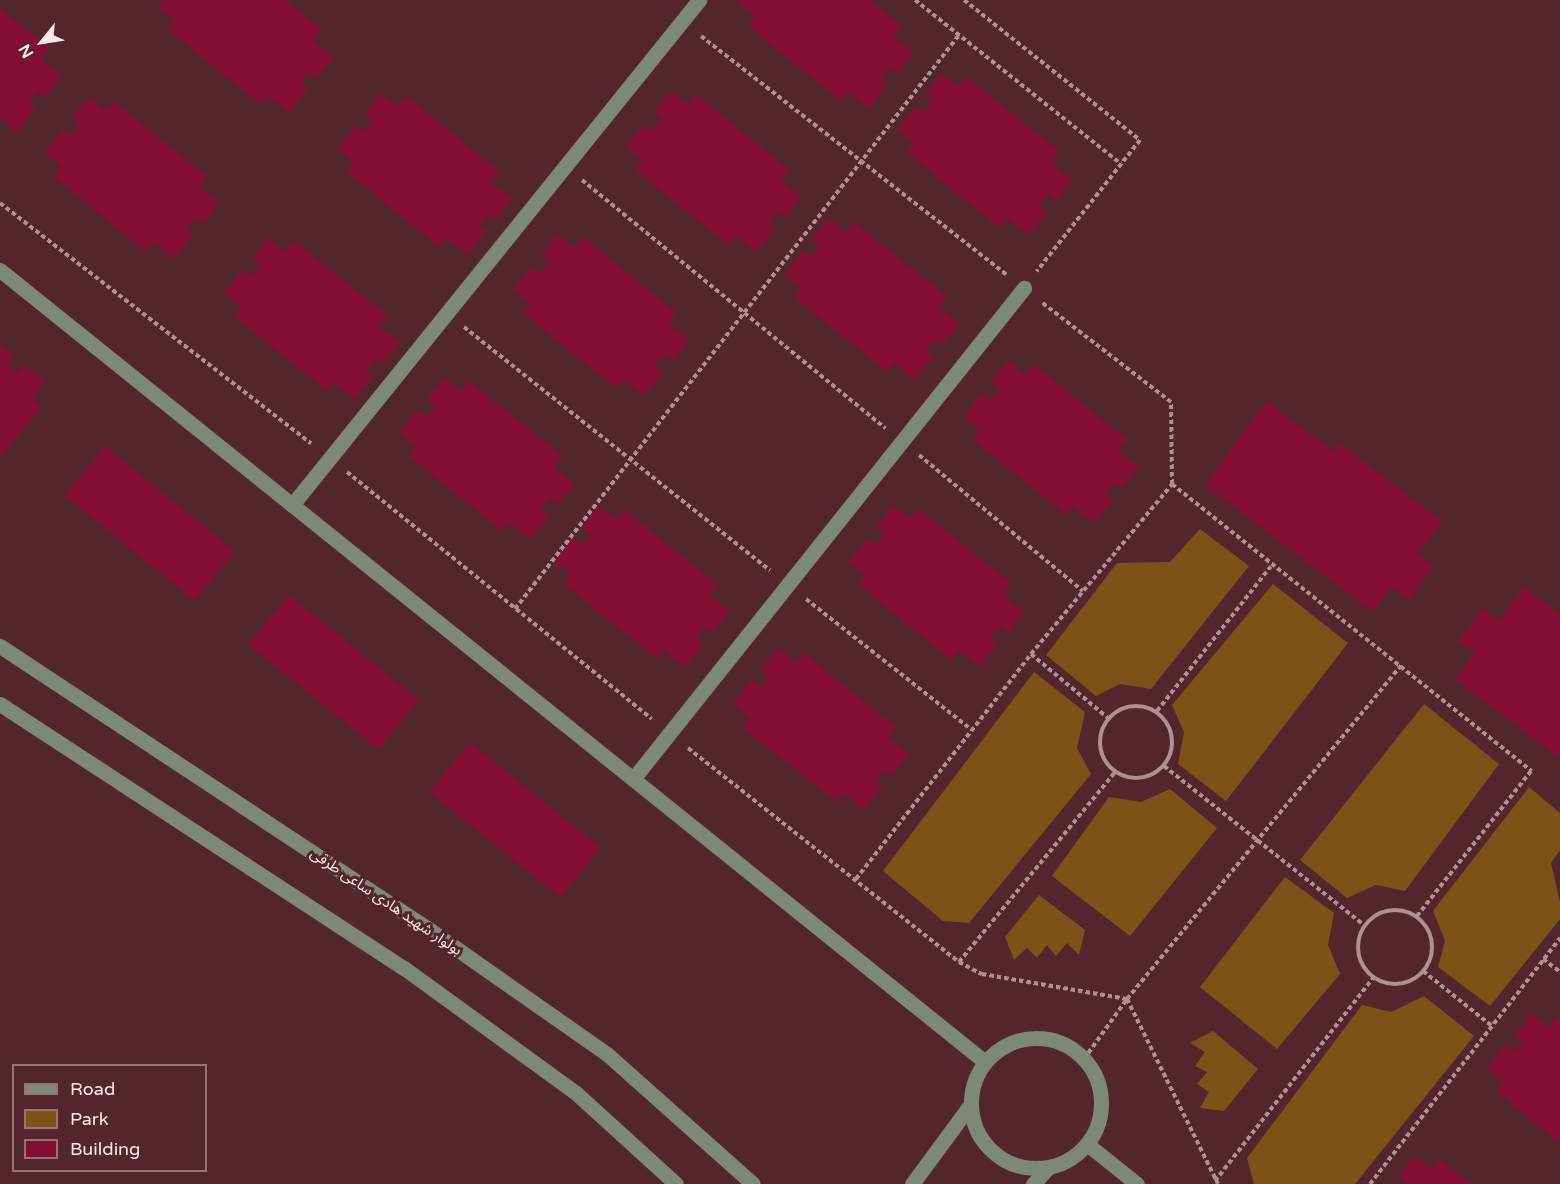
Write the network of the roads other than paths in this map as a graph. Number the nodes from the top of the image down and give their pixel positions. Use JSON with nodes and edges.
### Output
{"nodes":[{"id":1,"x":699,"y":0,"type":"edge"},
{"id":2,"x":0,"y":270,"type":"edge"},
{"id":3,"x":1024,"y":288,"type":"road end"},
{"id":4,"x":292,"y":505,"type":"junction"},
{"id":5,"x":0,"y":646,"type":"edge"},
{"id":6,"x":0,"y":704,"type":"edge"},
{"id":7,"x":633,"y":779,"type":"junction"},
{"id":8,"x":985,"y":1062,"type":"junction"},
{"id":9,"x":971,"y":1104,"type":"junction"},
{"id":10,"x":1087,"y":1144,"type":"junction"},
{"id":11,"x":1049,"y":1167,"type":"junction"},
{"id":12,"x":676,"y":1184,"type":"edge"},
{"id":13,"x":753,"y":1184,"type":"edge"},
{"id":14,"x":912,"y":1184,"type":"edge"},
{"id":15,"x":1033,"y":1184,"type":"edge"},
{"id":16,"x":1137,"y":1184,"type":"edge"}],
"edges":[{"from":1,"to":4,"type":"street"},
{"from":2,"to":4,"type":"street"},
{"from":3,"to":7,"type":"street"},
{"from":4,"to":7,"type":"street"},
{"from":5,"to":13,"type":"street","name":"بولوار شهید هادی ساعی طرقی"},
{"from":6,"to":12,"type":"street"},
{"from":7,"to":8,"type":"street"},
{"from":8,"to":9,"type":"street"},
{"from":8,"to":10,"type":"street"},
{"from":9,"to":11,"type":"street"},
{"from":9,"to":14,"type":"street"},
{"from":10,"to":11,"type":"street"},
{"from":10,"to":16,"type":"street"},
{"from":11,"to":15,"type":"street"}]}
